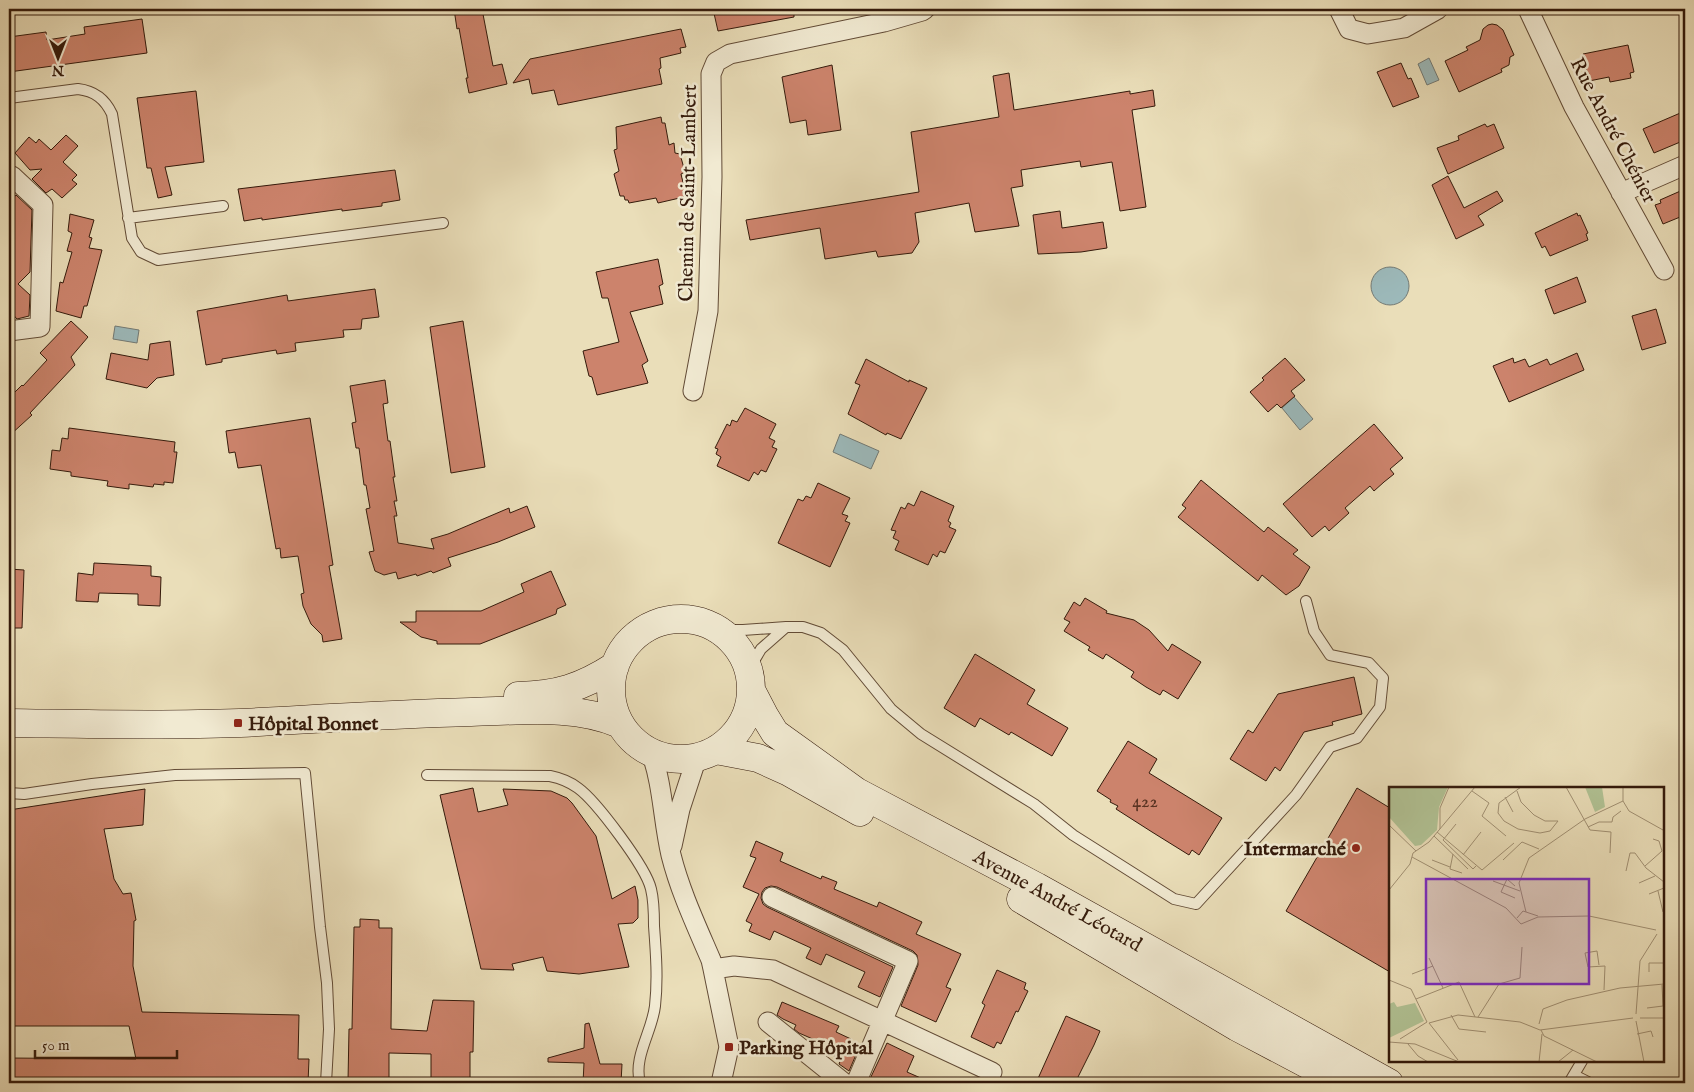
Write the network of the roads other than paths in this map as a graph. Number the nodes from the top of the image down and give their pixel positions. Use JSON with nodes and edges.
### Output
{"nodes":[{"id":1,"x":925,"y":9,"type":"edge"},
{"id":2,"x":1339,"y":9,"type":"edge"},
{"id":3,"x":1438,"y":9,"type":"edge"},
{"id":4,"x":1528,"y":9,"type":"edge"},
{"id":5,"x":9,"y":98,"type":"edge"},
{"id":6,"x":1685,"y":165,"type":"edge"},
{"id":7,"x":9,"y":177,"type":"edge"},
{"id":8,"x":1621,"y":193,"type":"junction"},
{"id":9,"x":223,"y":206,"type":"dead end"},
{"id":10,"x":128,"y":218,"type":"junction"},
{"id":11,"x":443,"y":223,"type":"dead end"},
{"id":12,"x":1664,"y":270,"type":"dead end"},
{"id":13,"x":9,"y":331,"type":"edge"},
{"id":14,"x":693,"y":391,"type":"dead end"},
{"id":15,"x":1306,"y":602,"type":"dead end"},
{"id":16,"x":786,"y":627,"type":"junction"},
{"id":17,"x":717,"y":630,"type":"junction"},
{"id":18,"x":615,"y":666,"type":"junction"},
{"id":19,"x":749,"y":680,"type":"junction"},
{"id":20,"x":9,"y":709,"type":"edge"},
{"id":21,"x":9,"y":722,"type":"edge"},
{"id":22,"x":620,"y":724,"type":"junction"},
{"id":23,"x":651,"y":752,"type":"junction"},
{"id":24,"x":706,"y":754,"type":"junction"},
{"id":25,"x":428,"y":775,"type":"dead end"},
{"id":26,"x":9,"y":794,"type":"edge"},
{"id":27,"x":671,"y":854,"type":"junction"},
{"id":28,"x":772,"y":897,"type":"dead end"},
{"id":29,"x":713,"y":969,"type":"junction"},
{"id":30,"x":768,"y":1022,"type":"dead end"},
{"id":31,"x":883,"y":1022,"type":"junction"},
{"id":32,"x":1581,"y":1062,"type":"edge"},
{"id":33,"x":992,"y":1072,"type":"dead end"},
{"id":34,"x":1572,"y":1079,"type":"edge"},
{"id":35,"x":326,"y":1083,"type":"edge"},
{"id":36,"x":640,"y":1083,"type":"edge"},
{"id":37,"x":721,"y":1083,"type":"edge"},
{"id":38,"x":844,"y":1083,"type":"edge"},
{"id":39,"x":856,"y":1083,"type":"edge"},
{"id":40,"x":1343,"y":1083,"type":"edge"},
{"id":41,"x":1390,"y":1083,"type":"edge"},
{"id":42,"x":1590,"y":1083,"type":"edge"}],
"edges":[{"from":1,"to":14,"type":"street","name":"Chemin de Saint-Lambert"},
{"from":2,"to":3,"type":"street"},
{"from":4,"to":8,"type":"street","name":"Rue André Chénier"},
{"from":5,"to":10,"type":"lane"},
{"from":6,"to":8,"type":"street"},
{"from":7,"to":13,"type":"street"},
{"from":8,"to":12,"type":"street","name":"Rue André Chénier"},
{"from":9,"to":10,"type":"lane"},
{"from":10,"to":11,"type":"lane"},
{"from":15,"to":16,"type":"lane"},
{"from":16,"to":17,"type":"lane"},
{"from":16,"to":19,"type":"lane"},
{"from":17,"to":18,"type":"main road"},
{"from":17,"to":19,"type":"main road"},
{"from":18,"to":20,"type":"main road"},
{"from":18,"to":22,"type":"main road"},
{"from":19,"to":24,"type":"main road"},
{"from":19,"to":41,"type":"main road","name":"Avenue André Léotard"},
{"from":21,"to":22,"type":"main road"},
{"from":22,"to":23,"type":"main road"},
{"from":23,"to":24,"type":"main road"},
{"from":23,"to":27,"type":"street"},
{"from":24,"to":27,"type":"street"},
{"from":24,"to":40,"type":"main road","name":"Avenue André Léotard"},
{"from":25,"to":36,"type":"lane"},
{"from":26,"to":35,"type":"lane"},
{"from":27,"to":29,"type":"street"},
{"from":28,"to":31,"type":"street"},
{"from":29,"to":31,"type":"street"},
{"from":29,"to":37,"type":"street"},
{"from":30,"to":38,"type":"street"},
{"from":31,"to":33,"type":"street"},
{"from":31,"to":39,"type":"street"},
{"from":32,"to":34,"type":"lane"},
{"from":34,"to":42,"type":"lane"}]}
